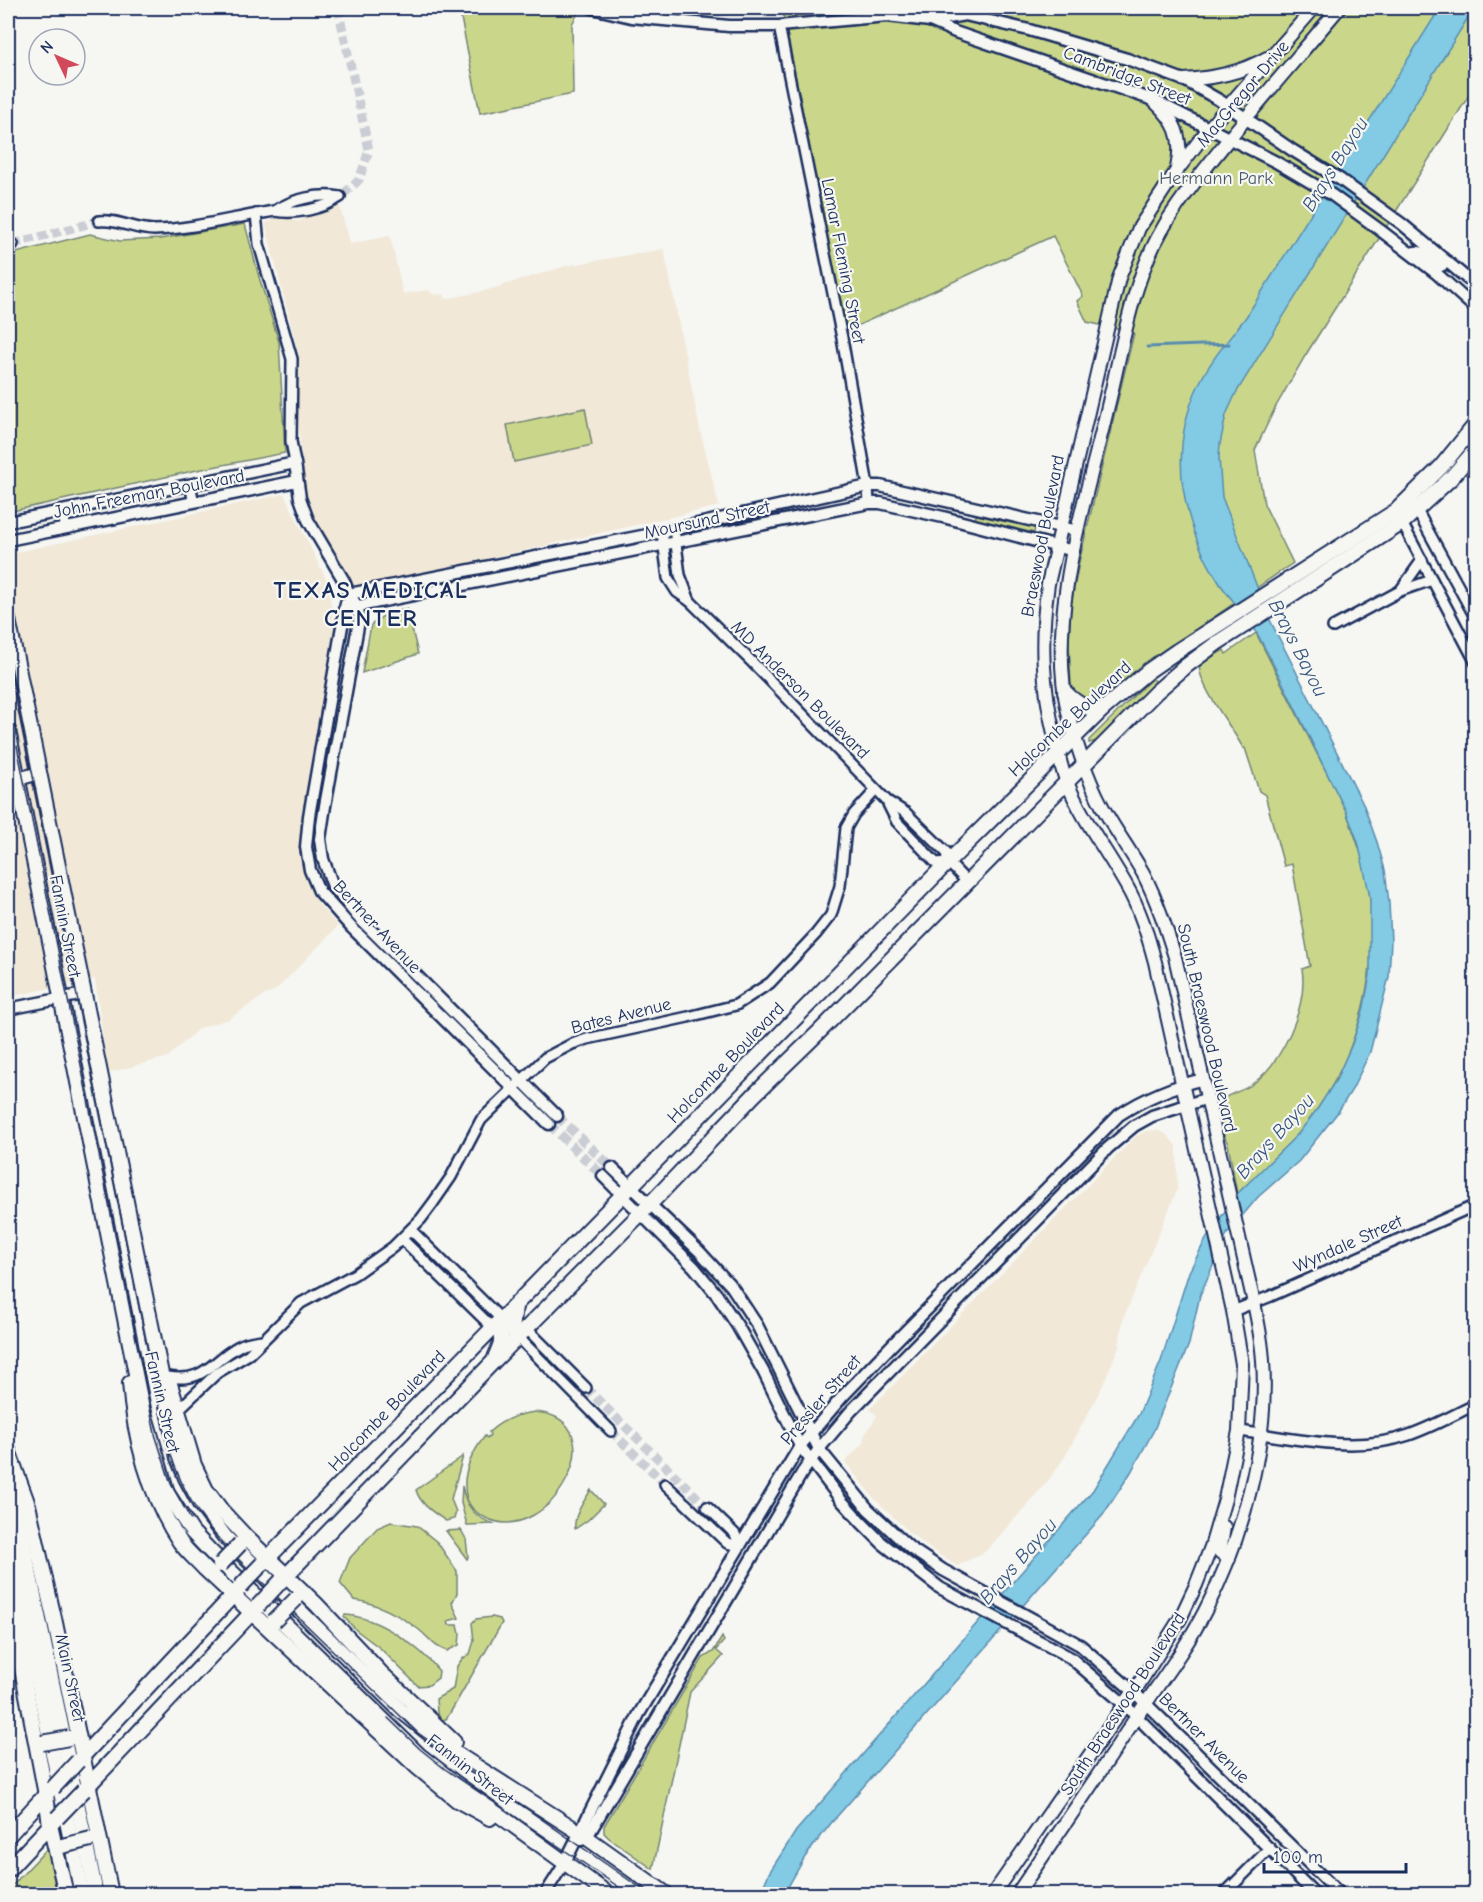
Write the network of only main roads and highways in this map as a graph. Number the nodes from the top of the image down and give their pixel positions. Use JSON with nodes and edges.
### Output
{"nodes":[{"id":1,"x":1314,"y":8,"type":"edge"},
{"id":2,"x":1339,"y":8,"type":"edge"},
{"id":3,"x":1276,"y":52,"type":"junction"},
{"id":4,"x":1184,"y":80,"type":"road end"},
{"id":5,"x":1154,"y":100,"type":"road end"},
{"id":6,"x":1176,"y":173,"type":"junction"},
{"id":7,"x":1106,"y":333,"type":"joint"},
{"id":8,"x":1124,"y":339,"type":"joint"},
{"id":9,"x":1476,"y":424,"type":"edge"},
{"id":10,"x":1476,"y":449,"type":"edge"},
{"id":11,"x":8,"y":619,"type":"edge"},
{"id":12,"x":1065,"y":692,"type":"junction"},
{"id":13,"x":1102,"y":710,"type":"junction"},
{"id":14,"x":8,"y":730,"type":"edge"},
{"id":15,"x":1074,"y":738,"type":"junction"},
{"id":16,"x":1059,"y":754,"type":"junction"},
{"id":17,"x":1084,"y":766,"type":"junction"},
{"id":18,"x":39,"y":773,"type":"junction"},
{"id":19,"x":12,"y":780,"type":"edge"},
{"id":20,"x":1067,"y":782,"type":"junction"},
{"id":21,"x":61,"y":998,"type":"junction"},
{"id":22,"x":737,"y":1078,"type":"junction"},
{"id":23,"x":101,"y":1079,"type":"junction"},
{"id":24,"x":754,"y":1095,"type":"junction"},
{"id":25,"x":86,"y":1121,"type":"junction"},
{"id":26,"x":119,"y":1170,"type":"junction"},
{"id":27,"x":98,"y":1186,"type":"junction"},
{"id":28,"x":135,"y":1254,"type":"junction"},
{"id":29,"x":514,"y":1306,"type":"junction"},
{"id":30,"x":148,"y":1316,"type":"junction"},
{"id":31,"x":125,"y":1322,"type":"junction"},
{"id":32,"x":497,"y":1323,"type":"junction"},
{"id":33,"x":522,"y":1333,"type":"junction"},
{"id":34,"x":493,"y":1362,"type":"junction"},
{"id":35,"x":8,"y":1450,"type":"edge"},
{"id":36,"x":8,"y":1468,"type":"edge"},
{"id":37,"x":1225,"y":1499,"type":"junction"},
{"id":38,"x":8,"y":1535,"type":"edge"},
{"id":39,"x":240,"y":1538,"type":"junction"},
{"id":40,"x":1229,"y":1559,"type":"junction"},
{"id":41,"x":265,"y":1561,"type":"junction"},
{"id":42,"x":205,"y":1569,"type":"junction"},
{"id":43,"x":284,"y":1578,"type":"junction"},
{"id":44,"x":237,"y":1591,"type":"junction"},
{"id":45,"x":8,"y":1595,"type":"edge"},
{"id":46,"x":1188,"y":1603,"type":"junction"},
{"id":47,"x":316,"y":1604,"type":"junction"},
{"id":48,"x":255,"y":1609,"type":"junction"},
{"id":49,"x":1205,"y":1612,"type":"junction"},
{"id":50,"x":10,"y":1624,"type":"edge"},
{"id":51,"x":283,"y":1640,"type":"junction"},
{"id":52,"x":76,"y":1722,"type":"junction"},
{"id":53,"x":38,"y":1739,"type":"junction"},
{"id":54,"x":455,"y":1748,"type":"junction"},
{"id":55,"x":80,"y":1759,"type":"junction"},
{"id":56,"x":86,"y":1788,"type":"junction"},
{"id":57,"x":49,"y":1792,"type":"junction"},
{"id":58,"x":53,"y":1822,"type":"junction"},
{"id":59,"x":8,"y":1836,"type":"edge"},
{"id":60,"x":95,"y":1841,"type":"junction"},
{"id":61,"x":58,"y":1848,"type":"junction"},
{"id":62,"x":543,"y":1848,"type":"junction"},
{"id":63,"x":8,"y":1870,"type":"edge"},
{"id":64,"x":66,"y":1894,"type":"edge"},
{"id":65,"x":82,"y":1894,"type":"edge"},
{"id":66,"x":96,"y":1894,"type":"edge"},
{"id":67,"x":111,"y":1894,"type":"edge"},
{"id":68,"x":608,"y":1894,"type":"edge"},
{"id":69,"x":666,"y":1894,"type":"edge"},
{"id":70,"x":993,"y":1894,"type":"edge"},
{"id":71,"x":1017,"y":1894,"type":"edge"}],
"edges":[{"from":1,"to":3,"type":"main road","name":"MacGregor Drive"},
{"from":2,"to":8,"type":"main road","name":"MacGregor Drive"},
{"from":3,"to":4,"type":"main road"},
{"from":3,"to":6,"type":"main road","name":"MacGregor Drive"},
{"from":5,"to":6,"type":"main road"},
{"from":6,"to":7,"type":"main road","name":"MacGregor Drive"},
{"from":7,"to":16,"type":"main road","name":"Braeswood Boulevard"},
{"from":8,"to":12,"type":"main road","name":"Braeswood Boulevard"},
{"from":9,"to":13,"type":"main road","name":"Holcombe Boulevard"},
{"from":10,"to":17,"type":"main road"},
{"from":11,"to":18,"type":"main road","name":"Fannin Street"},
{"from":12,"to":13,"type":"main road"},
{"from":12,"to":15,"type":"main road","name":"Braeswood Boulevard"},
{"from":13,"to":15,"type":"main road","name":"Holcombe Boulevard"},
{"from":14,"to":19,"type":"main road","name":"Fannin Street"},
{"from":15,"to":16,"type":"main road","name":"Holcombe Boulevard"},
{"from":15,"to":17,"type":"main road","name":"Braeswood Boulevard"},
{"from":16,"to":20,"type":"main road","name":"Braeswood Boulevard"},
{"from":16,"to":22,"type":"main road","name":"Holcombe Boulevard"},
{"from":17,"to":20,"type":"main road"},
{"from":17,"to":40,"type":"main road","name":"South Braeswood Boulevard"},
{"from":18,"to":19,"type":"main road"},
{"from":18,"to":23,"type":"main road","name":"Fannin Street"},
{"from":19,"to":21,"type":"main road","name":"Fannin Street"},
{"from":20,"to":24,"type":"main road"},
{"from":20,"to":37,"type":"main road","name":"South Braeswood Boulevard"},
{"from":21,"to":23,"type":"main road"},
{"from":21,"to":25,"type":"main road","name":"Fannin Street"},
{"from":22,"to":24,"type":"main road"},
{"from":22,"to":29,"type":"main road","name":"Holcombe Boulevard"},
{"from":23,"to":26,"type":"main road","name":"Fannin Street"},
{"from":24,"to":33,"type":"main road"},
{"from":25,"to":26,"type":"main road"},
{"from":25,"to":27,"type":"main road","name":"Fannin Street"},
{"from":26,"to":28,"type":"main road","name":"Fannin Street"},
{"from":27,"to":28,"type":"main road"},
{"from":27,"to":31,"type":"main road","name":"Fannin Street"},
{"from":28,"to":30,"type":"main road","name":"Fannin Street"},
{"from":29,"to":32,"type":"main road","name":"Holcombe Boulevard"},
{"from":29,"to":33,"type":"main road"},
{"from":30,"to":39,"type":"main road"},
{"from":30,"to":54,"type":"main road","name":"Fannin Street"},
{"from":31,"to":42,"type":"main road"},
{"from":31,"to":62,"type":"main road","name":"Fannin Street"},
{"from":32,"to":34,"type":"main road"},
{"from":32,"to":41,"type":"main road","name":"Holcombe Boulevard"},
{"from":33,"to":34,"type":"main road"},
{"from":34,"to":43,"type":"main road"},
{"from":35,"to":52,"type":"main road"},
{"from":36,"to":66,"type":"main road","name":"Main Street"},
{"from":37,"to":40,"type":"main road"},
{"from":37,"to":46,"type":"main road","name":"South Braeswood Boulevard"},
{"from":38,"to":65,"type":"main road","name":"Main Street"},
{"from":39,"to":41,"type":"main road"},
{"from":39,"to":42,"type":"main road","bridge":true},
{"from":40,"to":49,"type":"main road","name":"South Braeswood Boulevard"},
{"from":41,"to":43,"type":"main road"},
{"from":41,"to":44,"type":"main road","name":"Holcombe Boulevard","bridge":true},
{"from":42,"to":44,"type":"main road"},
{"from":43,"to":47,"type":"main road"},
{"from":43,"to":48,"type":"main road","bridge":true},
{"from":44,"to":48,"type":"main road"},
{"from":44,"to":55,"type":"main road","name":"Holcombe Boulevard"},
{"from":45,"to":50,"type":"main road"},
{"from":46,"to":49,"type":"main road"},
{"from":46,"to":70,"type":"main road","name":"South Braeswood Boulevard"},
{"from":47,"to":51,"type":"main road","bridge":true},
{"from":47,"to":54,"type":"main road"},
{"from":48,"to":51,"type":"main road"},
{"from":48,"to":56,"type":"main road"},
{"from":49,"to":71,"type":"main road","name":"South Braeswood Boulevard"},
{"from":50,"to":53,"type":"main road"},
{"from":51,"to":62,"type":"main road"},
{"from":52,"to":53,"type":"main road","bridge":true},
{"from":52,"to":55,"type":"main road"},
{"from":53,"to":57,"type":"main road"},
{"from":54,"to":69,"type":"main road","name":"Fannin Street"},
{"from":55,"to":56,"type":"main road"},
{"from":55,"to":57,"type":"main road","name":"Holcombe Boulevard","bridge":true},
{"from":56,"to":58,"type":"main road","bridge":true},
{"from":56,"to":60,"type":"main road"},
{"from":57,"to":58,"type":"main road"},
{"from":57,"to":59,"type":"main road","name":"Holcombe Boulevard"},
{"from":58,"to":61,"type":"main road"},
{"from":58,"to":63,"type":"main road"},
{"from":60,"to":61,"type":"main road","bridge":true},
{"from":60,"to":67,"type":"main road"},
{"from":61,"to":64,"type":"main road"},
{"from":62,"to":68,"type":"main road","name":"Fannin Street"}]}
